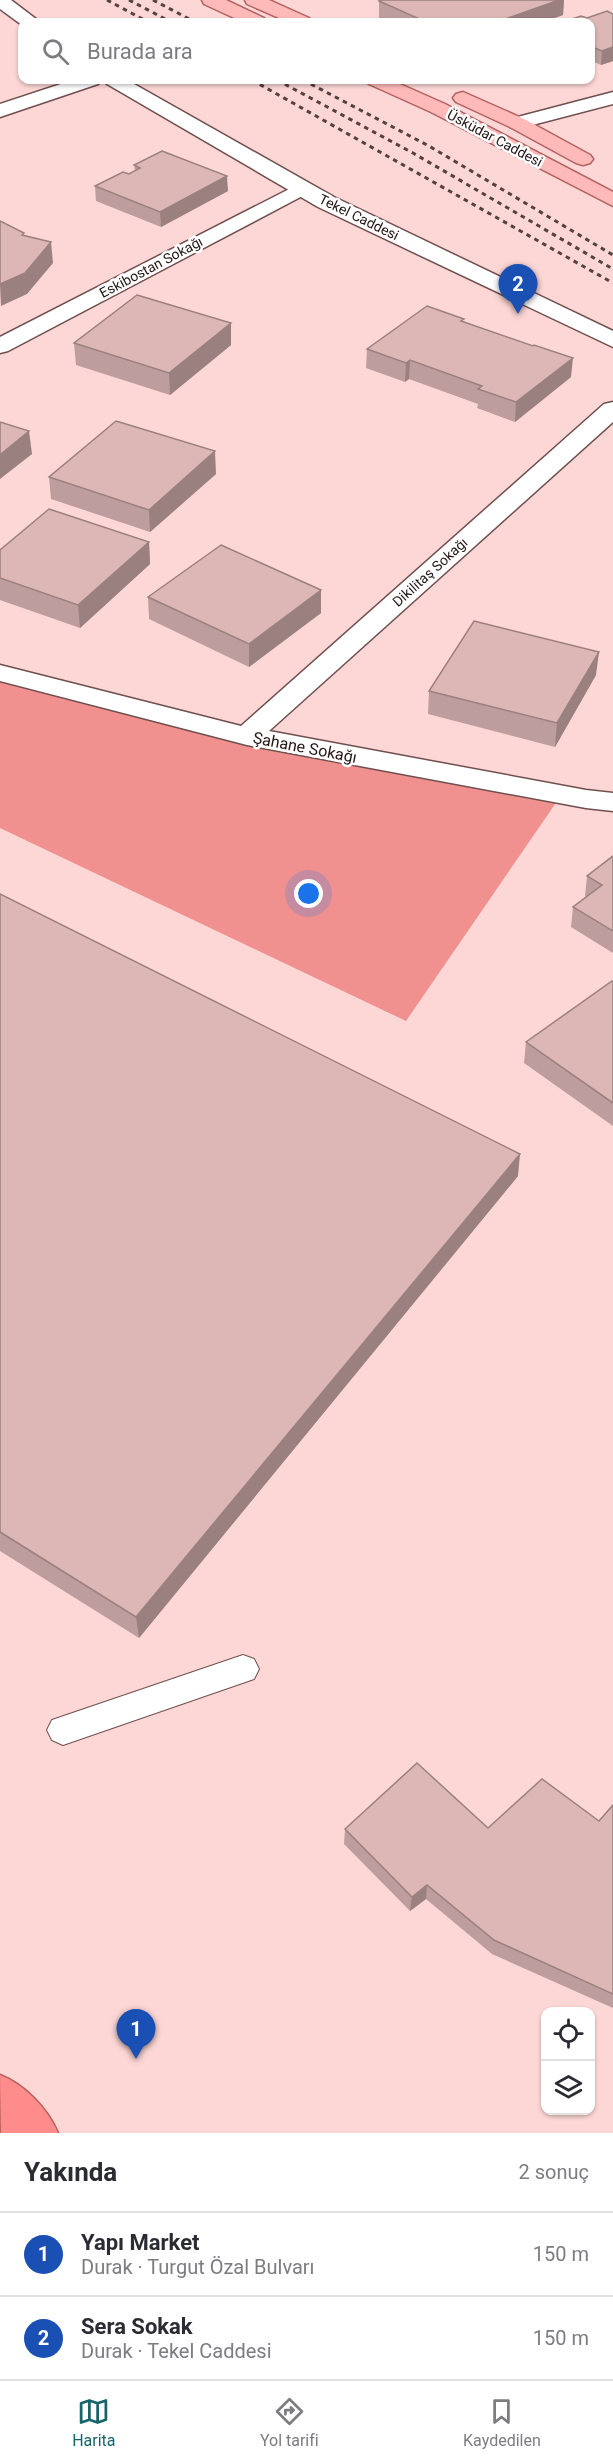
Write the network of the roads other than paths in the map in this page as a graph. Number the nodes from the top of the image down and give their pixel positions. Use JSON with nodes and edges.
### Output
{"nodes":[{"id":1,"x":211,"y":0,"type":"edge"},
{"id":2,"x":254,"y":0,"type":"edge"},
{"id":3,"x":0,"y":1,"type":"edge"},
{"id":4,"x":25,"y":18,"type":"edge"},
{"id":5,"x":249,"y":18,"type":"edge"},
{"id":6,"x":293,"y":18,"type":"edge"},
{"id":7,"x":79,"y":84,"type":"edge"},
{"id":8,"x":121,"y":84,"type":"edge"},
{"id":9,"x":385,"y":84,"type":"edge"},
{"id":10,"x":445,"y":89,"type":"dead end"},
{"id":11,"x":613,"y":98,"type":"edge"},
{"id":12,"x":0,"y":111,"type":"edge"},
{"id":13,"x":517,"y":123,"type":"junction"},
{"id":14,"x":603,"y":171,"type":"dead end"},
{"id":15,"x":303,"y":188,"type":"junction"},
{"id":16,"x":613,"y":200,"type":"edge"},
{"id":17,"x":613,"y":340,"type":"edge"},
{"id":18,"x":0,"y":346,"type":"edge"},
{"id":19,"x":613,"y":409,"type":"edge"},
{"id":20,"x":0,"y":673,"type":"edge"},
{"id":21,"x":247,"y":736,"type":"junction"},
{"id":22,"x":613,"y":802,"type":"edge"},
{"id":23,"x":243,"y":1670,"type":"dead end"},
{"id":24,"x":63,"y":1730,"type":"dead end"},
{"id":25,"x":0,"y":2098,"type":"edge"},
{"id":26,"x":34,"y":2133,"type":"edge"}],
"edges":[{"from":1,"to":5,"type":"main road"},
{"from":2,"to":6,"type":"main road"},
{"from":3,"to":4,"type":"street"},
{"from":7,"to":12,"type":"street"},
{"from":8,"to":15,"type":"street","name":"Tekel Caddesi"},
{"from":9,"to":16,"type":"main road","name":"Üsküdar Caddesi"},
{"from":10,"to":13,"type":"main road","name":"Üsküdar Caddesi"},
{"from":11,"to":13,"type":"street"},
{"from":13,"to":14,"type":"main road","name":"Üsküdar Caddesi"},
{"from":15,"to":17,"type":"street","name":"Tekel Caddesi"},
{"from":15,"to":18,"type":"street","name":"Eskibostan Sokağı"},
{"from":19,"to":21,"type":"street","name":"Dikilitaş Sokağı"},
{"from":20,"to":21,"type":"street","name":"Şahane Sokağı"},
{"from":21,"to":22,"type":"street","name":"Şahane Sokağı"},
{"from":23,"to":24,"type":"lane"},
{"from":25,"to":26,"type":"highway"}]}
